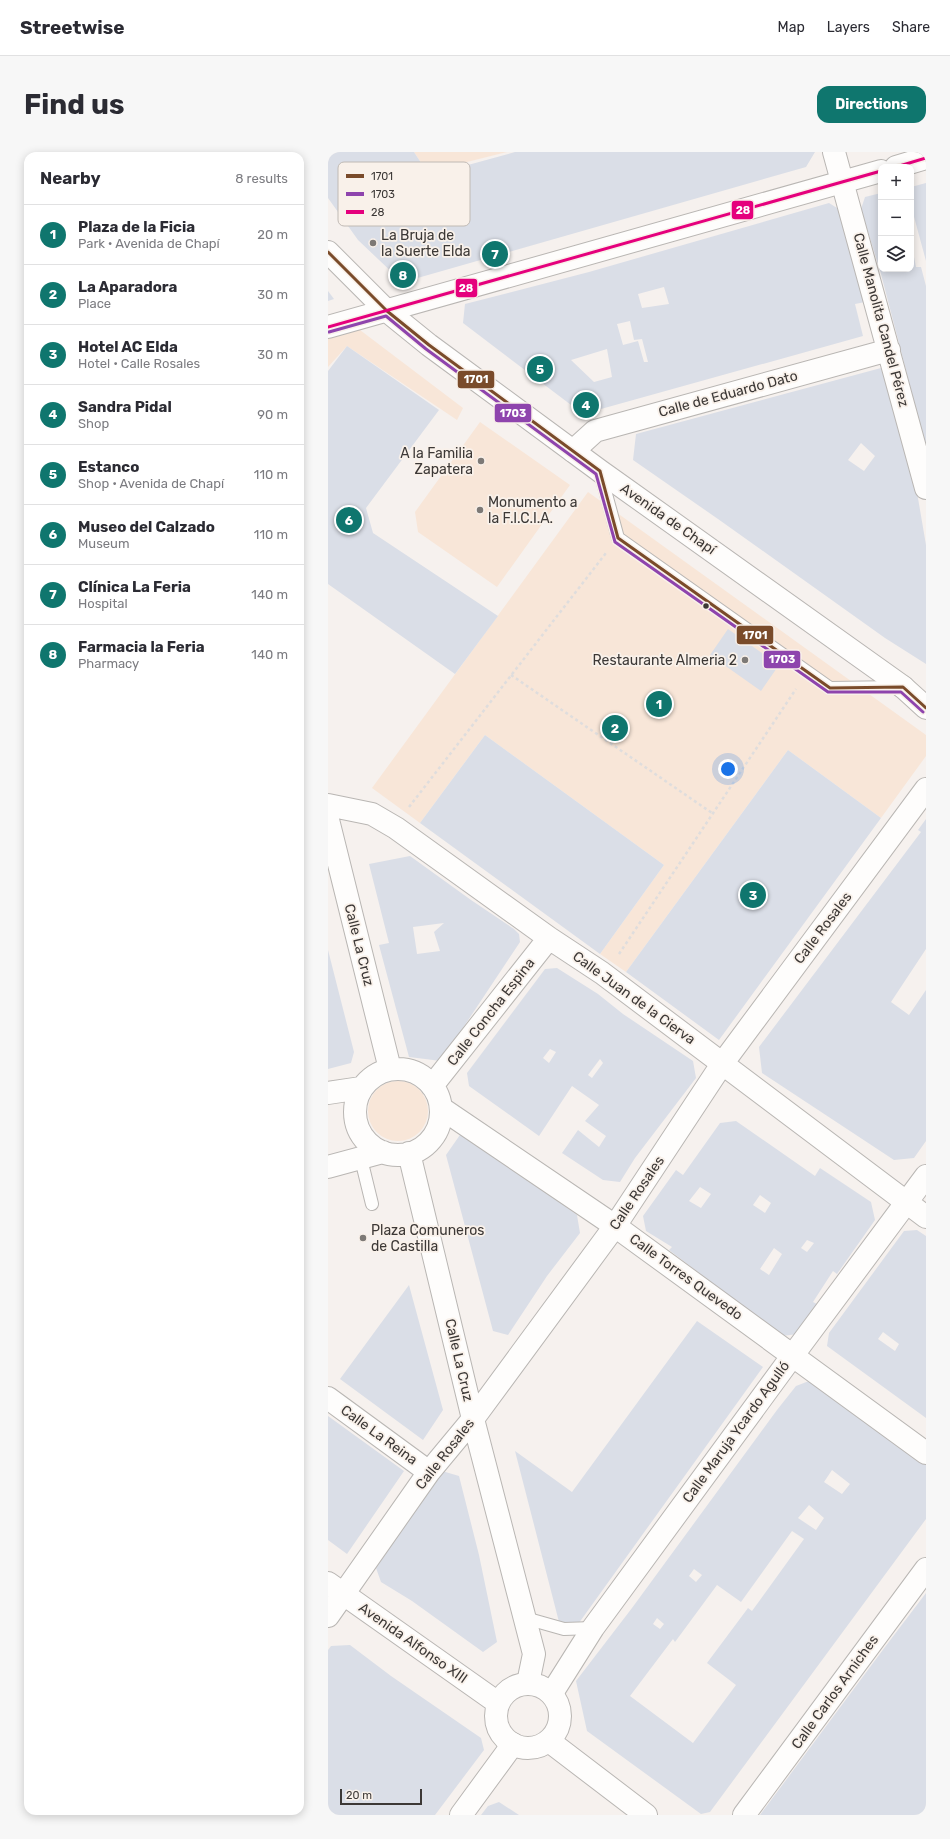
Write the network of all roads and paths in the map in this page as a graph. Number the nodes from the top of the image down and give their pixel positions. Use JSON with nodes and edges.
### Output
{"nodes":[{"id":1,"x":834,"y":152,"type":"edge"},
{"id":2,"x":926,"y":158,"type":"edge"},
{"id":3,"x":906,"y":164,"type":"edge"},
{"id":4,"x":878,"y":172,"type":"edge"},
{"id":5,"x":843,"y":182,"type":"junction"},
{"id":6,"x":328,"y":252,"type":"edge"},
{"id":7,"x":387,"y":311,"type":"junction"},
{"id":8,"x":328,"y":327,"type":"edge"},
{"id":9,"x":889,"y":350,"type":"junction"},
{"id":10,"x":573,"y":451,"type":"junction"},
{"id":11,"x":600,"y":470,"type":"junction"},
{"id":12,"x":926,"y":488,"type":"edge"},
{"id":13,"x":618,"y":538,"type":"junction"},
{"id":14,"x":808,"y":672,"type":"junction"},
{"id":15,"x":511,"y":675,"type":"junction"},
{"id":16,"x":903,"y":687,"type":"junction"},
{"id":17,"x":926,"y":698,"type":"edge"},
{"id":18,"x":926,"y":708,"type":"edge"},
{"id":19,"x":926,"y":789,"type":"edge"},
{"id":20,"x":328,"y":806,"type":"edge"},
{"id":21,"x":712,"y":813,"type":"junction"},
{"id":22,"x":328,"y":820,"type":"edge"},
{"id":23,"x":396,"y":828,"type":"junction"},
{"id":24,"x":549,"y":938,"type":"junction"},
{"id":25,"x":602,"y":973,"type":"junction"},
{"id":26,"x":722,"y":1064,"type":"junction"},
{"id":27,"x":390,"y":1069,"type":"junction"},
{"id":28,"x":432,"y":1086,"type":"junction"},
{"id":29,"x":361,"y":1088,"type":"junction"},
{"id":30,"x":328,"y":1093,"type":"edge"},
{"id":31,"x":441,"y":1108,"type":"junction"},
{"id":32,"x":384,"y":1152,"type":"junction"},
{"id":33,"x":409,"y":1153,"type":"junction"},
{"id":34,"x":361,"y":1159,"type":"junction"},
{"id":35,"x":328,"y":1166,"type":"edge"},
{"id":36,"x":926,"y":1176,"type":"edge"},
{"id":37,"x":906,"y":1203,"type":"junction"},
{"id":38,"x":372,"y":1204,"type":"dead end"},
{"id":39,"x":926,"y":1216,"type":"edge"},
{"id":40,"x":615,"y":1226,"type":"junction"},
{"id":41,"x":793,"y":1355,"type":"junction"},
{"id":42,"x":328,"y":1398,"type":"edge"},
{"id":43,"x":473,"y":1419,"type":"junction"},
{"id":44,"x":926,"y":1453,"type":"edge"},
{"id":45,"x":429,"y":1472,"type":"junction"},
{"id":46,"x":926,"y":1569,"type":"edge"},
{"id":47,"x":336,"y":1588,"type":"edge"},
{"id":48,"x":328,"y":1616,"type":"edge"},
{"id":49,"x":525,"y":1618,"type":"junction"},
{"id":50,"x":593,"y":1628,"type":"junction"},
{"id":51,"x":528,"y":1683,"type":"junction"},
{"id":52,"x":552,"y":1692,"type":"junction"},
{"id":53,"x":498,"y":1703,"type":"junction"},
{"id":54,"x":549,"y":1741,"type":"junction"},
{"id":55,"x":513,"y":1744,"type":"junction"},
{"id":56,"x":461,"y":1815,"type":"edge"},
{"id":57,"x":646,"y":1815,"type":"edge"},
{"id":58,"x":744,"y":1815,"type":"edge"}],
"edges":[{"from":1,"to":5,"type":"street","name":"Calle Manolita Candel Pérez"},
{"from":2,"to":3,"type":"street"},
{"from":4,"to":5,"type":"street"},
{"from":5,"to":7,"type":"street"},
{"from":5,"to":9,"type":"street","name":"Calle Manolita Candel Pérez"},
{"from":6,"to":7,"type":"street","name":"Avenida de Chapí"},
{"from":7,"to":8,"type":"street"},
{"from":7,"to":10,"type":"street","name":"Avenida de Chapí"},
{"from":9,"to":10,"type":"street","name":"Calle de Eduardo Dato"},
{"from":9,"to":12,"type":"street","name":"Calle Manolita Candel Pérez"},
{"from":10,"to":11,"type":"street","name":"Avenida de Chapí"},
{"from":11,"to":13,"type":"lane"},
{"from":11,"to":16,"type":"street","name":"Avenida de Chapí"},
{"from":13,"to":14,"type":"lane"},
{"from":13,"to":15,"type":"path"},
{"from":14,"to":16,"type":"lane"},
{"from":14,"to":21,"type":"path"},
{"from":15,"to":21,"type":"path"},
{"from":15,"to":23,"type":"path"},
{"from":16,"to":17,"type":"street","name":"Avenida de Chapí"},
{"from":16,"to":18,"type":"street","name":"Avenida de Chapí"},
{"from":19,"to":26,"type":"street","name":"Calle Rosales"},
{"from":20,"to":23,"type":"street","name":"Calle Juan de la Cierva"},
{"from":21,"to":25,"type":"path"},
{"from":22,"to":27,"type":"street","name":"Calle La Cruz"},
{"from":23,"to":24,"type":"street","name":"Calle Juan de la Cierva"},
{"from":24,"to":25,"type":"street","name":"Calle Juan de la Cierva"},
{"from":24,"to":28,"type":"street","name":"Calle Concha Espina"},
{"from":25,"to":26,"type":"street","name":"Calle Juan de la Cierva"},
{"from":26,"to":37,"type":"street","name":"Calle Juan de la Cierva"},
{"from":26,"to":40,"type":"street","name":"Calle Rosales"},
{"from":27,"to":28,"type":"street"},
{"from":27,"to":29,"type":"street"},
{"from":28,"to":31,"type":"street"},
{"from":29,"to":30,"type":"street"},
{"from":29,"to":32,"type":"street"},
{"from":31,"to":33,"type":"street"},
{"from":31,"to":40,"type":"street","name":"Calle Torres Quevedo"},
{"from":32,"to":33,"type":"street"},
{"from":32,"to":34,"type":"street"},
{"from":33,"to":43,"type":"street","name":"Calle La Cruz"},
{"from":34,"to":35,"type":"street"},
{"from":34,"to":38,"type":"lane"},
{"from":36,"to":37,"type":"street","name":"Calle Maruja Ycardo Agulló"},
{"from":37,"to":39,"type":"street","name":"Calle Juan de la Cierva"},
{"from":37,"to":41,"type":"street","name":"Calle Maruja Ycardo Agulló"},
{"from":40,"to":41,"type":"street","name":"Calle Torres Quevedo"},
{"from":40,"to":43,"type":"street","name":"Calle Rosales"},
{"from":41,"to":44,"type":"street","name":"Calle Torres Quevedo"},
{"from":41,"to":50,"type":"street","name":"Calle Maruja Ycardo Agulló"},
{"from":42,"to":45,"type":"street","name":"Calle La Reina"},
{"from":43,"to":45,"type":"street","name":"Calle Rosales"},
{"from":43,"to":49,"type":"street","name":"Calle La Cruz"},
{"from":45,"to":47,"type":"street","name":"Calle Rosales"},
{"from":46,"to":58,"type":"street","name":"Calle Carlos Arniches"},
{"from":47,"to":48,"type":"street","name":"Calle Rosales"},
{"from":47,"to":53,"type":"street","name":"Avenida Alfonso XIII"},
{"from":49,"to":50,"type":"lane"},
{"from":49,"to":51,"type":"street","name":"Calle La Cruz"},
{"from":50,"to":52,"type":"street","name":"Calle Maruja Ycardo Agulló"},
{"from":51,"to":52,"type":"street"},
{"from":51,"to":53,"type":"street"},
{"from":52,"to":54,"type":"street"},
{"from":53,"to":55,"type":"street"},
{"from":54,"to":55,"type":"street"},
{"from":54,"to":57,"type":"street"},
{"from":55,"to":56,"type":"street"}]}
